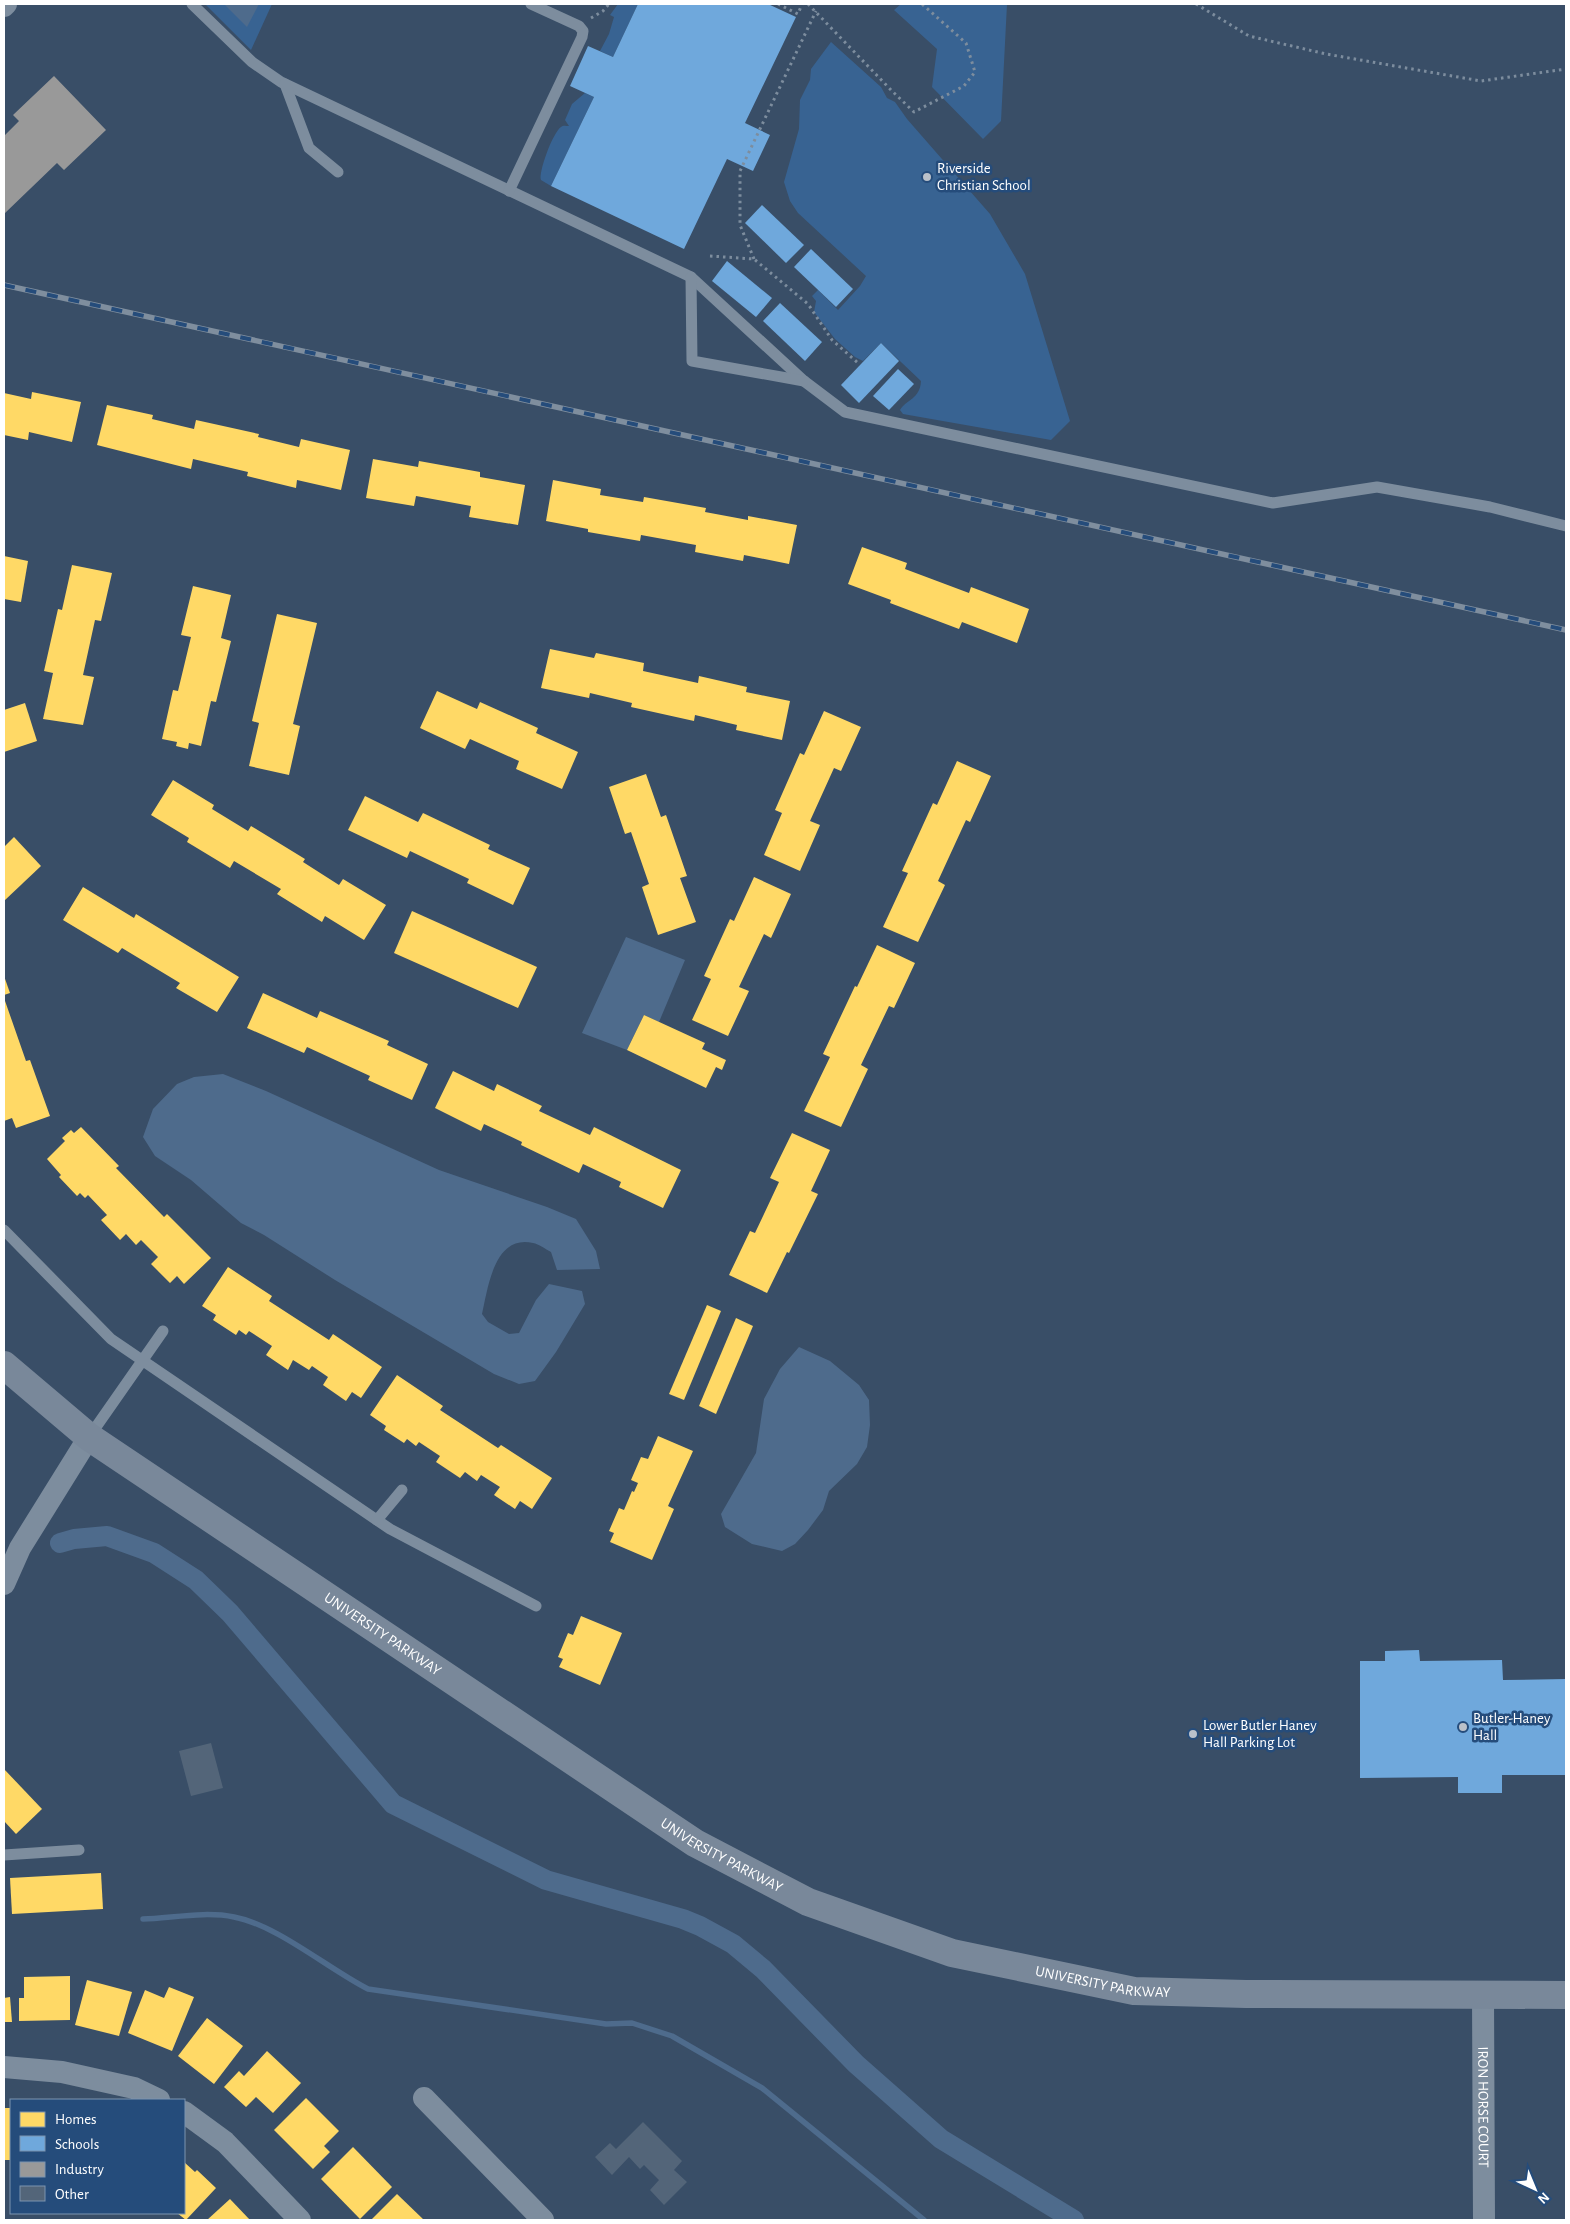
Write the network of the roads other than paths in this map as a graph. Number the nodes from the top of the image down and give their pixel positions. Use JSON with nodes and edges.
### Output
{"nodes":[{"id":1,"x":192,"y":4,"type":"edge"},
{"id":2,"x":531,"y":4,"type":"edge"},
{"id":3,"x":285,"y":84,"type":"junction"},
{"id":4,"x":338,"y":172,"type":"dead end"},
{"id":5,"x":509,"y":191,"type":"junction"},
{"id":6,"x":691,"y":277,"type":"junction"},
{"id":7,"x":804,"y":381,"type":"junction"},
{"id":8,"x":1566,"y":526,"type":"edge"},
{"id":9,"x":4,"y":1230,"type":"edge"},
{"id":10,"x":163,"y":1331,"type":"dead end"},
{"id":11,"x":142,"y":1360,"type":"junction"},
{"id":12,"x":4,"y":1365,"type":"edge"},
{"id":13,"x":89,"y":1437,"type":"junction"},
{"id":14,"x":402,"y":1490,"type":"dead end"},
{"id":15,"x":377,"y":1520,"type":"junction"},
{"id":16,"x":4,"y":1584,"type":"edge"},
{"id":17,"x":536,"y":1606,"type":"dead end"},
{"id":18,"x":79,"y":1850,"type":"dead end"},
{"id":19,"x":4,"y":1855,"type":"edge"},
{"id":20,"x":1483,"y":1995,"type":"junction"},
{"id":21,"x":1566,"y":1995,"type":"edge"},
{"id":22,"x":4,"y":2067,"type":"edge"},
{"id":23,"x":424,"y":2098,"type":"dead end"},
{"id":24,"x":157,"y":2099,"type":"edge"},
{"id":25,"x":185,"y":2113,"type":"edge"},
{"id":26,"x":300,"y":2220,"type":"edge"},
{"id":27,"x":543,"y":2220,"type":"edge"},
{"id":28,"x":1484,"y":2220,"type":"edge"}],
"edges":[{"from":1,"to":3,"type":"lane"},
{"from":2,"to":5,"type":"lane"},
{"from":3,"to":4,"type":"lane"},
{"from":3,"to":5,"type":"lane"},
{"from":5,"to":6,"type":"lane"},
{"from":6,"to":7,"type":"lane"},
{"from":6,"to":7,"type":"lane"},
{"from":7,"to":8,"type":"lane"},
{"from":9,"to":11,"type":"lane"},
{"from":10,"to":11,"type":"lane"},
{"from":11,"to":13,"type":"lane"},
{"from":11,"to":15,"type":"lane"},
{"from":12,"to":13,"type":"main road","name":"UNIVERSITY PARKWAY"},
{"from":13,"to":16,"type":"street"},
{"from":13,"to":20,"type":"main road","name":"UNIVERSITY PARKWAY"},
{"from":14,"to":15,"type":"lane"},
{"from":15,"to":17,"type":"lane"},
{"from":18,"to":19,"type":"lane"},
{"from":20,"to":21,"type":"main road","name":"UNIVERSITY PARKWAY"},
{"from":20,"to":28,"type":"street","name":"IRON HORSE COURT"},
{"from":22,"to":24,"type":"street"},
{"from":23,"to":27,"type":"street"},
{"from":25,"to":26,"type":"street"}]}
